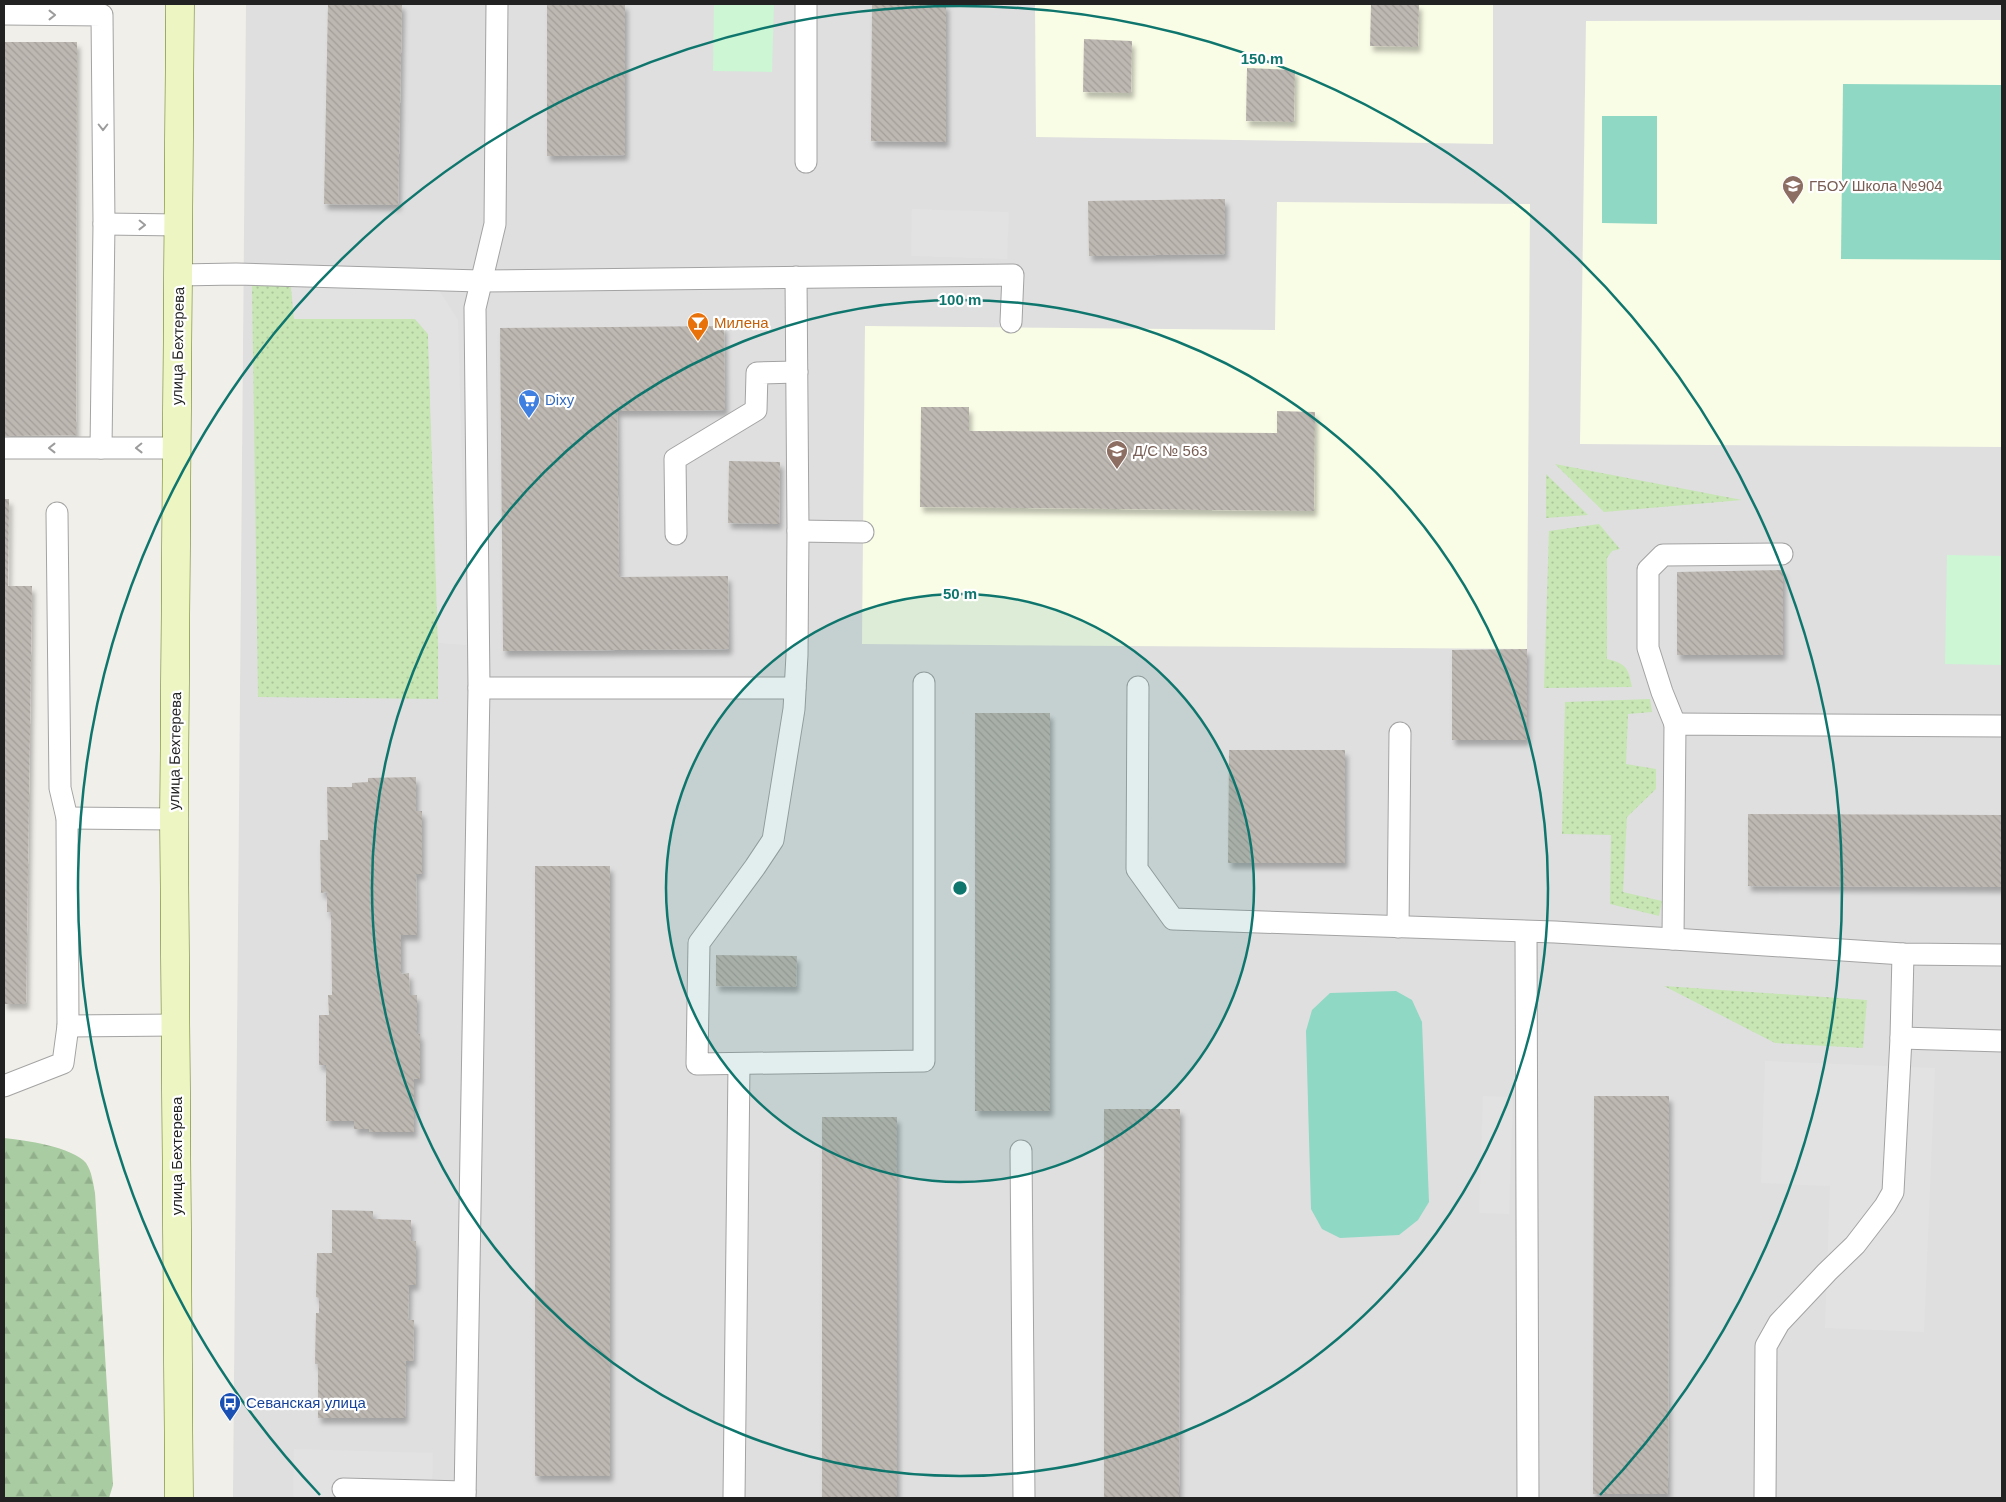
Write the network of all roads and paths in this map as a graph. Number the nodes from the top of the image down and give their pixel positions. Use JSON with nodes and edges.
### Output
{"nodes":[{"id":1,"x":180,"y":4,"type":"edge"},
{"id":2,"x":497,"y":4,"type":"edge"},
{"id":3,"x":806,"y":4,"type":"edge"},
{"id":4,"x":4,"y":14,"type":"edge"},
{"id":5,"x":806,"y":162,"type":"dead end"},
{"id":6,"x":104,"y":224,"type":"junction"},
{"id":7,"x":180,"y":225,"type":"junction"},
{"id":8,"x":179,"y":275,"type":"junction"},
{"id":9,"x":796,"y":277,"type":"junction"},
{"id":10,"x":480,"y":281,"type":"junction"},
{"id":11,"x":1011,"y":322,"type":"dead end"},
{"id":12,"x":797,"y":372,"type":"junction"},
{"id":13,"x":4,"y":448,"type":"edge"},
{"id":14,"x":101,"y":448,"type":"junction"},
{"id":15,"x":177,"y":448,"type":"junction"},
{"id":16,"x":57,"y":513,"type":"dead end"},
{"id":17,"x":798,"y":531,"type":"junction"},
{"id":18,"x":863,"y":532,"type":"dead end"},
{"id":19,"x":676,"y":534,"type":"dead end"},
{"id":20,"x":1782,"y":554,"type":"dead end"},
{"id":21,"x":924,"y":683,"type":"dead end"},
{"id":22,"x":1138,"y":687,"type":"dead end"},
{"id":23,"x":478,"y":688,"type":"junction"},
{"id":24,"x":795,"y":688,"type":"junction"},
{"id":25,"x":1675,"y":724,"type":"junction"},
{"id":26,"x":2002,"y":726,"type":"edge"},
{"id":27,"x":1400,"y":733,"type":"dead end"},
{"id":28,"x":68,"y":818,"type":"junction"},
{"id":29,"x":174,"y":819,"type":"junction"},
{"id":30,"x":1398,"y":927,"type":"junction"},
{"id":31,"x":1526,"y":932,"type":"junction"},
{"id":32,"x":1673,"y":939,"type":"junction"},
{"id":33,"x":1903,"y":954,"type":"junction"},
{"id":34,"x":2002,"y":955,"type":"edge"},
{"id":35,"x":176,"y":1025,"type":"junction"},
{"id":36,"x":68,"y":1026,"type":"junction"},
{"id":37,"x":1901,"y":1038,"type":"junction"},
{"id":38,"x":2002,"y":1041,"type":"edge"},
{"id":39,"x":739,"y":1065,"type":"junction"},
{"id":40,"x":4,"y":1086,"type":"edge"},
{"id":41,"x":1021,"y":1151,"type":"dead end"},
{"id":42,"x":343,"y":1489,"type":"dead end"},
{"id":43,"x":465,"y":1495,"type":"edge"},
{"id":44,"x":179,"y":1498,"type":"edge"},
{"id":45,"x":734,"y":1498,"type":"edge"},
{"id":46,"x":1024,"y":1498,"type":"edge"},
{"id":47,"x":1528,"y":1498,"type":"edge"},
{"id":48,"x":1765,"y":1498,"type":"edge"}],
"edges":[{"from":1,"to":7,"type":"street","name":"улица Бехтерева"},
{"from":2,"to":10,"type":"lane"},
{"from":3,"to":5,"type":"lane"},
{"from":4,"to":6,"type":"lane","one_way":true},
{"from":6,"to":7,"type":"lane","one_way":true},
{"from":6,"to":14,"type":"lane"},
{"from":7,"to":8,"type":"street","name":"улица Бехтерева"},
{"from":8,"to":10,"type":"lane"},
{"from":8,"to":15,"type":"street","name":"улица Бехтерева"},
{"from":9,"to":10,"type":"lane"},
{"from":9,"to":11,"type":"lane"},
{"from":9,"to":12,"type":"lane"},
{"from":10,"to":23,"type":"lane"},
{"from":12,"to":17,"type":"lane"},
{"from":12,"to":19,"type":"lane"},
{"from":14,"to":13,"type":"lane","one_way":true},
{"from":15,"to":14,"type":"lane","one_way":true},
{"from":15,"to":29,"type":"street","name":"улица Бехтерева"},
{"from":16,"to":28,"type":"lane"},
{"from":17,"to":18,"type":"lane"},
{"from":17,"to":24,"type":"lane"},
{"from":20,"to":25,"type":"lane"},
{"from":21,"to":39,"type":"lane"},
{"from":22,"to":30,"type":"lane"},
{"from":23,"to":24,"type":"lane"},
{"from":23,"to":43,"type":"lane"},
{"from":24,"to":39,"type":"lane"},
{"from":25,"to":26,"type":"lane"},
{"from":25,"to":32,"type":"lane"},
{"from":27,"to":30,"type":"lane"},
{"from":28,"to":29,"type":"lane"},
{"from":28,"to":36,"type":"lane"},
{"from":29,"to":35,"type":"street","name":"улица Бехтерева"},
{"from":30,"to":31,"type":"lane"},
{"from":31,"to":32,"type":"lane"},
{"from":31,"to":47,"type":"lane"},
{"from":32,"to":33,"type":"lane"},
{"from":33,"to":34,"type":"lane"},
{"from":33,"to":37,"type":"lane"},
{"from":35,"to":36,"type":"lane"},
{"from":35,"to":44,"type":"street","name":"улица Бехтерева"},
{"from":36,"to":40,"type":"lane"},
{"from":37,"to":38,"type":"lane"},
{"from":37,"to":48,"type":"lane"},
{"from":39,"to":45,"type":"lane"},
{"from":41,"to":46,"type":"lane"},
{"from":42,"to":43,"type":"lane"}]}
